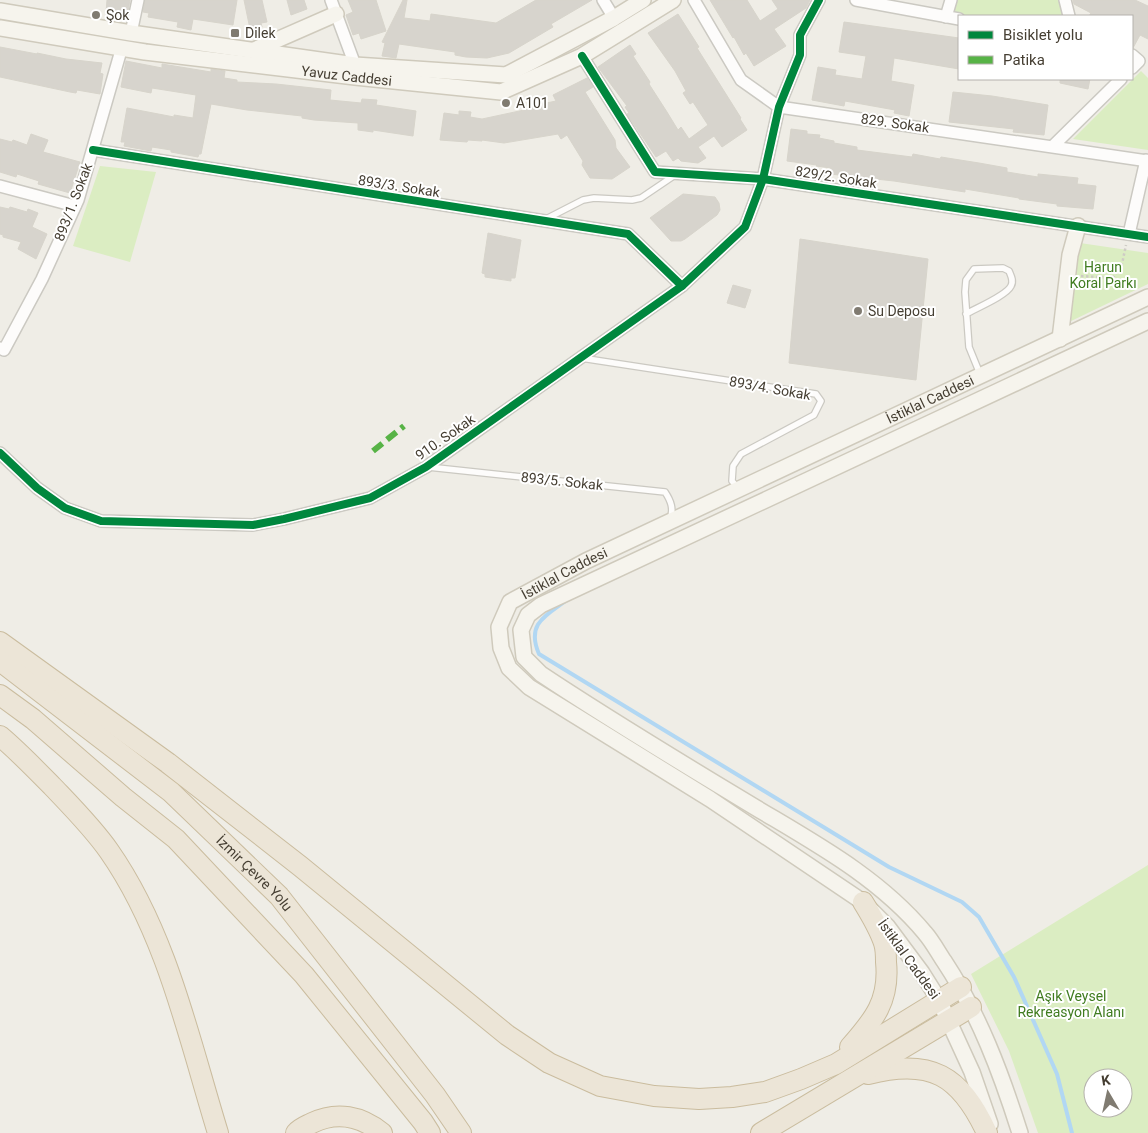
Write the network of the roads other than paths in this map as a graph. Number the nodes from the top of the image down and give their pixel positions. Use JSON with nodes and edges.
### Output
{"nodes":[{"id":1,"x":138,"y":0,"type":"edge"},
{"id":2,"x":603,"y":0,"type":"edge"},
{"id":3,"x":642,"y":0,"type":"edge"},
{"id":4,"x":673,"y":0,"type":"edge"},
{"id":5,"x":694,"y":0,"type":"edge"},
{"id":6,"x":820,"y":0,"type":"edge"},
{"id":7,"x":856,"y":0,"type":"edge"},
{"id":8,"x":951,"y":0,"type":"edge"},
{"id":9,"x":1065,"y":0,"type":"edge"},
{"id":10,"x":334,"y":7,"type":"edge"},
{"id":11,"x":0,"y":10,"type":"edge"},
{"id":12,"x":1069,"y":15,"type":"edge"},
{"id":13,"x":946,"y":17,"type":"junction"},
{"id":14,"x":614,"y":18,"type":"junction"},
{"id":15,"x":958,"y":19,"type":"edge"},
{"id":16,"x":0,"y":28,"type":"edge"},
{"id":17,"x":132,"y":32,"type":"junction"},
{"id":18,"x":122,"y":47,"type":"junction"},
{"id":19,"x":254,"y":50,"type":"junction"},
{"id":20,"x":582,"y":56,"type":"junction"},
{"id":21,"x":355,"y":71,"type":"junction"},
{"id":22,"x":1120,"y":80,"type":"edge"},
{"id":23,"x":779,"y":107,"type":"junction"},
{"id":24,"x":1053,"y":146,"type":"junction"},
{"id":25,"x":93,"y":150,"type":"junction"},
{"id":26,"x":1147,"y":160,"type":"edge"},
{"id":27,"x":679,"y":173,"type":"junction"},
{"id":28,"x":763,"y":179,"type":"junction"},
{"id":29,"x":0,"y":186,"type":"edge"},
{"id":30,"x":75,"y":206,"type":"junction"},
{"id":31,"x":542,"y":221,"type":"junction"},
{"id":32,"x":1078,"y":226,"type":"junction"},
{"id":33,"x":1129,"y":234,"type":"junction"},
{"id":34,"x":1148,"y":237,"type":"edge"},
{"id":35,"x":682,"y":286,"type":"junction"},
{"id":36,"x":1144,"y":292,"type":"edge"},
{"id":37,"x":966,"y":314,"type":"junction"},
{"id":38,"x":1148,"y":321,"type":"edge"},
{"id":39,"x":1060,"y":339,"type":"junction"},
{"id":40,"x":2,"y":349,"type":"edge"},
{"id":41,"x":580,"y":358,"type":"junction"},
{"id":42,"x":980,"y":376,"type":"junction"},
{"id":43,"x":0,"y":453,"type":"edge"},
{"id":44,"x":426,"y":467,"type":"junction"},
{"id":45,"x":740,"y":489,"type":"junction"},
{"id":46,"x":668,"y":523,"type":"junction"},
{"id":47,"x":0,"y":642,"type":"edge"},
{"id":48,"x":0,"y":662,"type":"edge"},
{"id":49,"x":0,"y":695,"type":"edge"},
{"id":50,"x":0,"y":736,"type":"edge"},
{"id":51,"x":863,"y":902,"type":"junction"},
{"id":52,"x":961,"y":987,"type":"junction"},
{"id":53,"x":939,"y":1000,"type":"junction"},
{"id":54,"x":970,"y":1007,"type":"junction"},
{"id":55,"x":949,"y":1019,"type":"junction"},
{"id":56,"x":836,"y":1064,"type":"junction"},
{"id":57,"x":854,"y":1078,"type":"junction"},
{"id":58,"x":218,"y":1133,"type":"edge"},
{"id":59,"x":296,"y":1133,"type":"edge"},
{"id":60,"x":382,"y":1133,"type":"edge"},
{"id":61,"x":430,"y":1133,"type":"edge"},
{"id":62,"x":461,"y":1133,"type":"edge"},
{"id":63,"x":761,"y":1133,"type":"edge"},
{"id":64,"x":987,"y":1133,"type":"edge"},
{"id":65,"x":993,"y":1133,"type":"edge"},
{"id":66,"x":1020,"y":1133,"type":"edge"}],
"edges":[{"from":1,"to":17,"type":"street"},
{"from":2,"to":14,"type":"street"},
{"from":3,"to":14,"type":"main road","name":"Yavuz Caddesi"},
{"from":4,"to":20,"type":"main road","name":"Yavuz Caddesi"},
{"from":5,"to":23,"type":"street","name":"829. Sokak"},
{"from":6,"to":23,"type":"street","name":"910. Sokak"},
{"from":7,"to":13,"type":"street"},
{"from":8,"to":13,"type":"street"},
{"from":9,"to":12,"type":"street"},
{"from":10,"to":19,"type":"main road"},
{"from":10,"to":21,"type":"street"},
{"from":11,"to":17,"type":"main road","name":"Yavuz Caddesi"},
{"from":13,"to":15,"type":"street"},
{"from":14,"to":21,"type":"main road","name":"Yavuz Caddesi"},
{"from":16,"to":18,"type":"main road","name":"Yavuz Caddesi"},
{"from":17,"to":19,"type":"main road","name":"Yavuz Caddesi"},
{"from":18,"to":21,"type":"main road","name":"Yavuz Caddesi"},
{"from":18,"to":25,"type":"street","name":"893/1. Sokak"},
{"from":19,"to":21,"type":"main road","name":"Yavuz Caddesi"},
{"from":20,"to":21,"type":"main road","name":"Yavuz Caddesi"},
{"from":20,"to":27,"type":"street","name":"829/2. Sokak"},
{"from":22,"to":24,"type":"street"},
{"from":23,"to":24,"type":"street","name":"829. Sokak"},
{"from":23,"to":28,"type":"street","name":"910. Sokak"},
{"from":24,"to":26,"type":"street","name":"829. Sokak"},
{"from":25,"to":30,"type":"street","name":"893/1. Sokak"},
{"from":25,"to":31,"type":"street","name":"893/3. Sokak"},
{"from":26,"to":33,"type":"street"},
{"from":27,"to":28,"type":"street","name":"829/2. Sokak"},
{"from":27,"to":31,"type":"lane"},
{"from":28,"to":32,"type":"street","name":"829/2. Sokak"},
{"from":28,"to":35,"type":"street","name":"910. Sokak"},
{"from":29,"to":30,"type":"street"},
{"from":30,"to":40,"type":"street","name":"893/1. Sokak"},
{"from":31,"to":35,"type":"street","name":"893/3. Sokak"},
{"from":32,"to":33,"type":"street","name":"829/2. Sokak"},
{"from":32,"to":39,"type":"main road"},
{"from":33,"to":34,"type":"street","name":"829/2. Sokak"},
{"from":35,"to":41,"type":"street","name":"910. Sokak"},
{"from":36,"to":39,"type":"main road","name":"İstiklal Caddesi"},
{"from":37,"to":37,"type":"lane"},
{"from":37,"to":42,"type":"lane"},
{"from":38,"to":52,"type":"main road","name":"İstiklal Caddesi"},
{"from":39,"to":42,"type":"main road","name":"İstiklal Caddesi"},
{"from":41,"to":44,"type":"street","name":"910. Sokak"},
{"from":41,"to":45,"type":"lane","name":"893/4. Sokak"},
{"from":42,"to":45,"type":"main road","name":"İstiklal Caddesi"},
{"from":43,"to":44,"type":"street","name":"910. Sokak"},
{"from":44,"to":46,"type":"lane","name":"893/5. Sokak"},
{"from":45,"to":46,"type":"main road","name":"İstiklal Caddesi"},
{"from":46,"to":51,"type":"main road","name":"İstiklal Caddesi"},
{"from":47,"to":56,"type":"highway"},
{"from":48,"to":62,"type":"highway","name":"İzmir Çevre Yolu"},
{"from":49,"to":61,"type":"highway"},
{"from":50,"to":58,"type":"highway"},
{"from":51,"to":53,"type":"main road","name":"İstiklal Caddesi"},
{"from":51,"to":56,"type":"highway"},
{"from":52,"to":53,"type":"highway"},
{"from":52,"to":54,"type":"main road","name":"İstiklal Caddesi"},
{"from":53,"to":55,"type":"main road","name":"İstiklal Caddesi"},
{"from":53,"to":56,"type":"highway"},
{"from":54,"to":55,"type":"highway"},
{"from":54,"to":66,"type":"main road","name":"İstiklal Caddesi"},
{"from":55,"to":57,"type":"highway"},
{"from":55,"to":65,"type":"main road","name":"İstiklal Caddesi"},
{"from":57,"to":63,"type":"highway"},
{"from":57,"to":64,"type":"highway"},
{"from":59,"to":60,"type":"highway"}]}
